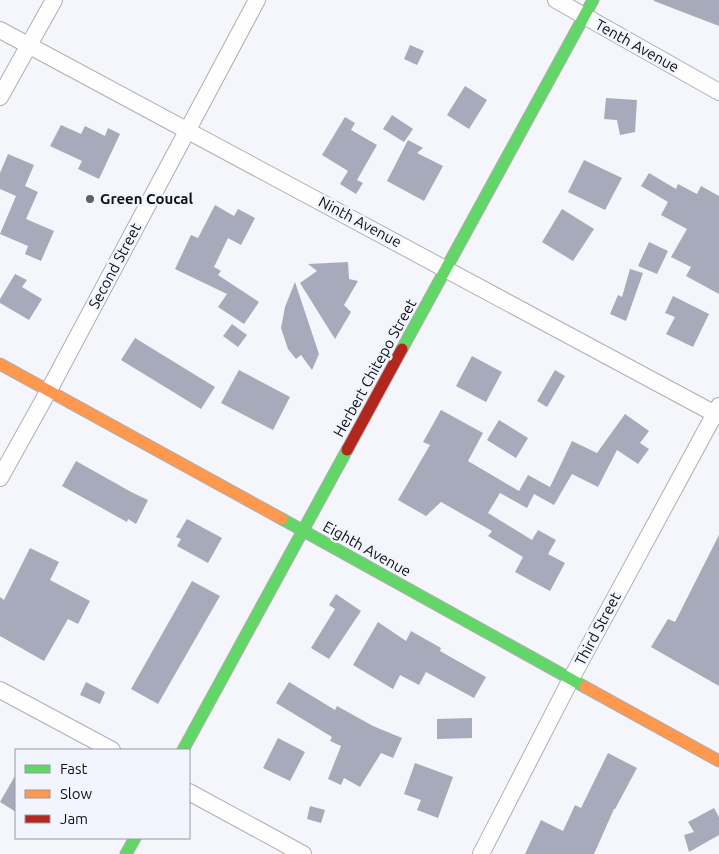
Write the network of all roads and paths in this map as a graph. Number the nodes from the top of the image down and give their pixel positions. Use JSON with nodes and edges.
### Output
{"nodes":[{"id":1,"x":54,"y":0,"type":"edge"},
{"id":2,"x":257,"y":0,"type":"edge"},
{"id":3,"x":556,"y":0,"type":"edge"},
{"id":4,"x":593,"y":0,"type":"edge"},
{"id":5,"x":584,"y":16,"type":"junction"},
{"id":6,"x":0,"y":30,"type":"edge"},
{"id":7,"x":28,"y":45,"type":"junction"},
{"id":8,"x":719,"y":92,"type":"edge"},
{"id":9,"x":0,"y":97,"type":"edge"},
{"id":10,"x":186,"y":130,"type":"junction"},
{"id":11,"x":446,"y":268,"type":"junction"},
{"id":12,"x":0,"y":364,"type":"edge"},
{"id":13,"x":49,"y":390,"type":"junction"},
{"id":14,"x":718,"y":412,"type":"edge"},
{"id":15,"x":0,"y":478,"type":"edge"},
{"id":16,"x":303,"y":530,"type":"junction"},
{"id":17,"x":571,"y":680,"type":"junction"},
{"id":18,"x":0,"y":690,"type":"edge"},
{"id":19,"x":110,"y":749,"type":"edge"},
{"id":20,"x":184,"y":749,"type":"edge"},
{"id":21,"x":719,"y":761,"type":"edge"},
{"id":22,"x":190,"y":793,"type":"edge"},
{"id":23,"x":134,"y":839,"type":"edge"},
{"id":24,"x":126,"y":854,"type":"edge"},
{"id":25,"x":303,"y":854,"type":"edge"},
{"id":26,"x":481,"y":854,"type":"edge"}],
"edges":[{"from":1,"to":7,"type":"street"},
{"from":2,"to":10,"type":"street","name":"Second Street"},
{"from":3,"to":5,"type":"street","name":"Tenth Avenue"},
{"from":4,"to":5,"type":"main road","name":"Herbert Chitepo Street"},
{"from":5,"to":8,"type":"street","name":"Tenth Avenue"},
{"from":5,"to":11,"type":"main road","name":"Herbert Chitepo Street"},
{"from":6,"to":7,"type":"street","name":"Ninth Avenue"},
{"from":7,"to":9,"type":"street"},
{"from":7,"to":10,"type":"street","name":"Ninth Avenue"},
{"from":10,"to":11,"type":"street","name":"Ninth Avenue"},
{"from":10,"to":13,"type":"street","name":"Second Street"},
{"from":11,"to":14,"type":"street","name":"Ninth Avenue"},
{"from":11,"to":16,"type":"main road","name":"Herbert Chitepo Street"},
{"from":12,"to":13,"type":"main road","name":"Eighth Avenue"},
{"from":13,"to":15,"type":"street","name":"Second Street"},
{"from":13,"to":16,"type":"main road","name":"Eighth Avenue"},
{"from":14,"to":17,"type":"street","name":"Third Street"},
{"from":16,"to":17,"type":"main road","name":"Eighth Avenue"},
{"from":16,"to":20,"type":"main road","name":"Herbert Chitepo Street"},
{"from":17,"to":21,"type":"main road","name":"Eighth Avenue"},
{"from":17,"to":26,"type":"street","name":"Third Street"},
{"from":18,"to":19,"type":"street"},
{"from":22,"to":25,"type":"street"},
{"from":23,"to":24,"type":"main road"}]}
